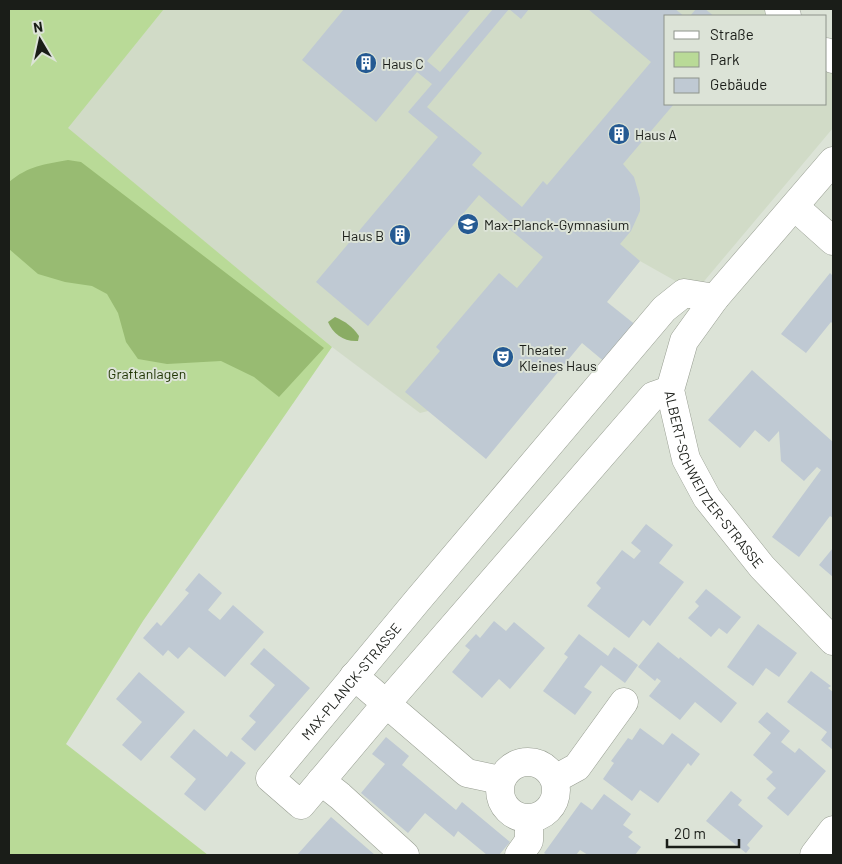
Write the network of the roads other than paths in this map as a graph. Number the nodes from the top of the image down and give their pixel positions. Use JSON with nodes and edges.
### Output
{"nodes":[{"id":1,"x":833,"y":162,"type":"edge"},
{"id":2,"x":795,"y":207,"type":"junction"},
{"id":3,"x":833,"y":241,"type":"edge"},
{"id":4,"x":715,"y":298,"type":"junction"},
{"id":5,"x":670,"y":390,"type":"junction"},
{"id":6,"x":833,"y":641,"type":"edge"},
{"id":7,"x":354,"y":676,"type":"junction"},
{"id":8,"x":624,"y":702,"type":"dead end"},
{"id":9,"x":386,"y":704,"type":"junction"},
{"id":10,"x":555,"y":779,"type":"junction"},
{"id":11,"x":500,"y":780,"type":"junction"},
{"id":12,"x":321,"y":781,"type":"junction"},
{"id":13,"x":529,"y":818,"type":"junction"},
{"id":14,"x":833,"y":830,"type":"edge"},
{"id":15,"x":405,"y":855,"type":"edge"},
{"id":16,"x":519,"y":855,"type":"edge"},
{"id":17,"x":814,"y":855,"type":"edge"}],
"edges":[{"from":1,"to":2,"type":"street"},
{"from":2,"to":3,"type":"street"},
{"from":2,"to":4,"type":"street"},
{"from":4,"to":5,"type":"street","name":"ALBERT-SCHWEITZER-STRASSE"},
{"from":4,"to":7,"type":"street","name":"MAX-PLANCK-STRASSE"},
{"from":5,"to":6,"type":"street","name":"ALBERT-SCHWEITZER-STRASSE"},
{"from":5,"to":9,"type":"street","name":"MAX-PLANCK-STRASSE"},
{"from":7,"to":9,"type":"street"},
{"from":7,"to":12,"type":"street","name":"MAX-PLANCK-STRASSE"},
{"from":8,"to":10,"type":"street"},
{"from":9,"to":11,"type":"street"},
{"from":9,"to":12,"type":"street","name":"MAX-PLANCK-STRASSE"},
{"from":10,"to":11,"type":"street"},
{"from":10,"to":13,"type":"street"},
{"from":11,"to":13,"type":"street"},
{"from":12,"to":15,"type":"street"},
{"from":13,"to":16,"type":"street"},
{"from":14,"to":17,"type":"street"}]}
